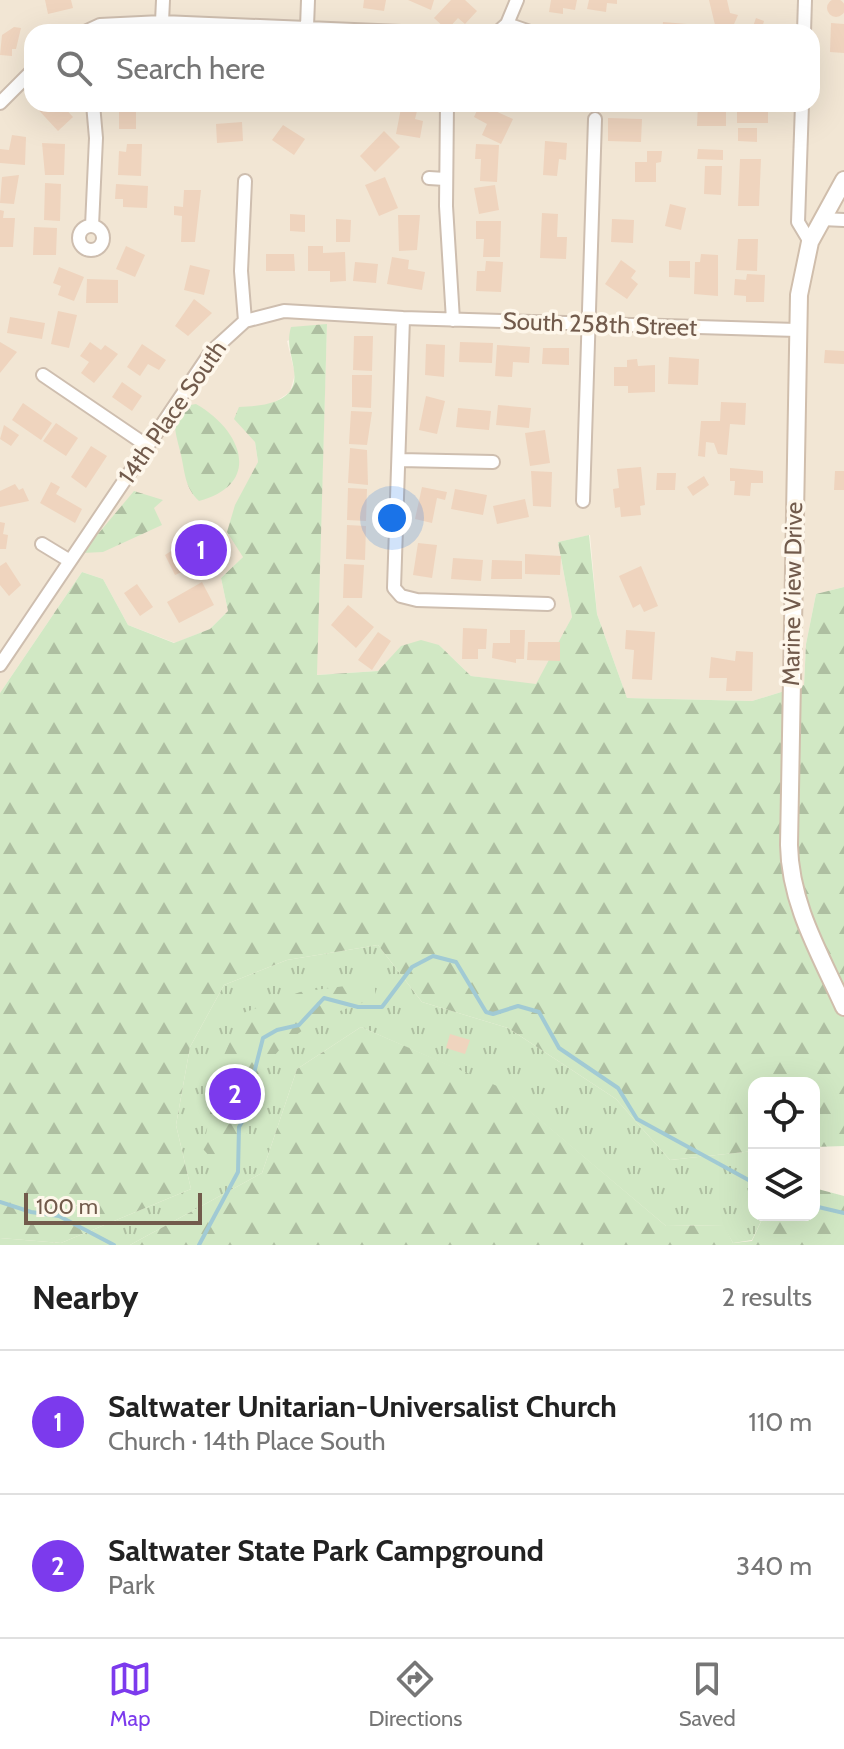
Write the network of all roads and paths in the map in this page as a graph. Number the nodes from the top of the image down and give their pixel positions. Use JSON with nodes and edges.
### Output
{"nodes":[{"id":1,"x":163,"y":0,"type":"edge"},
{"id":2,"x":308,"y":0,"type":"edge"},
{"id":3,"x":517,"y":0,"type":"edge"},
{"id":4,"x":805,"y":0,"type":"edge"},
{"id":5,"x":162,"y":22,"type":"junction"},
{"id":6,"x":121,"y":24,"type":"edge"},
{"id":7,"x":220,"y":24,"type":"edge"},
{"id":8,"x":307,"y":24,"type":"edge"},
{"id":9,"x":504,"y":24,"type":"edge"},
{"id":10,"x":804,"y":24,"type":"edge"},
{"id":11,"x":24,"y":78,"type":"edge"},
{"id":12,"x":2,"y":96,"type":"edge"},
{"id":13,"x":94,"y":112,"type":"edge"},
{"id":14,"x":447,"y":112,"type":"edge"},
{"id":15,"x":802,"y":112,"type":"edge"},
{"id":16,"x":595,"y":119,"type":"dead end"},
{"id":17,"x":429,"y":178,"type":"dead end"},
{"id":18,"x":445,"y":179,"type":"junction"},
{"id":19,"x":844,"y":180,"type":"edge"},
{"id":20,"x":245,"y":181,"type":"dead end"},
{"id":21,"x":822,"y":219,"type":"junction"},
{"id":22,"x":844,"y":220,"type":"edge"},
{"id":23,"x":92,"y":226,"type":"dead end"},
{"id":24,"x":810,"y":242,"type":"junction"},
{"id":25,"x":403,"y":318,"type":"junction"},
{"id":26,"x":453,"y":320,"type":"junction"},
{"id":27,"x":245,"y":321,"type":"junction"},
{"id":28,"x":587,"y":324,"type":"junction"},
{"id":29,"x":797,"y":330,"type":"junction"},
{"id":30,"x":43,"y":375,"type":"dead end"},
{"id":31,"x":146,"y":445,"type":"junction"},
{"id":32,"x":400,"y":460,"type":"junction"},
{"id":33,"x":493,"y":462,"type":"dead end"},
{"id":34,"x":583,"y":501,"type":"dead end"},
{"id":35,"x":42,"y":544,"type":"dead end"},
{"id":36,"x":70,"y":561,"type":"junction"},
{"id":37,"x":548,"y":604,"type":"dead end"},
{"id":38,"x":0,"y":665,"type":"edge"},
{"id":39,"x":844,"y":1007,"type":"edge"}],
"edges":[{"from":1,"to":5,"type":"street"},
{"from":2,"to":8,"type":"street"},
{"from":3,"to":9,"type":"street"},
{"from":4,"to":10,"type":"street"},
{"from":5,"to":6,"type":"street"},
{"from":5,"to":7,"type":"street"},
{"from":11,"to":12,"type":"street"},
{"from":13,"to":23,"type":"street"},
{"from":14,"to":18,"type":"street"},
{"from":15,"to":24,"type":"street"},
{"from":16,"to":28,"type":"street"},
{"from":17,"to":18,"type":"street"},
{"from":18,"to":26,"type":"street"},
{"from":19,"to":21,"type":"main road","name":"Marine View Drive"},
{"from":20,"to":27,"type":"street"},
{"from":21,"to":22,"type":"street"},
{"from":21,"to":24,"type":"main road","name":"Marine View Drive"},
{"from":24,"to":29,"type":"main road","name":"Marine View Drive"},
{"from":25,"to":26,"type":"street","name":"South 258th Street"},
{"from":25,"to":27,"type":"street","name":"14th Place South"},
{"from":25,"to":32,"type":"street"},
{"from":26,"to":28,"type":"street","name":"South 258th Street"},
{"from":27,"to":31,"type":"street","name":"14th Place South"},
{"from":28,"to":29,"type":"street","name":"South 258th Street"},
{"from":28,"to":34,"type":"street"},
{"from":29,"to":39,"type":"main road","name":"Marine View Drive"},
{"from":30,"to":31,"type":"street"},
{"from":31,"to":36,"type":"street","name":"14th Place South"},
{"from":32,"to":33,"type":"street"},
{"from":32,"to":37,"type":"street"},
{"from":35,"to":36,"type":"street"},
{"from":36,"to":38,"type":"street","name":"14th Place South"}]}
